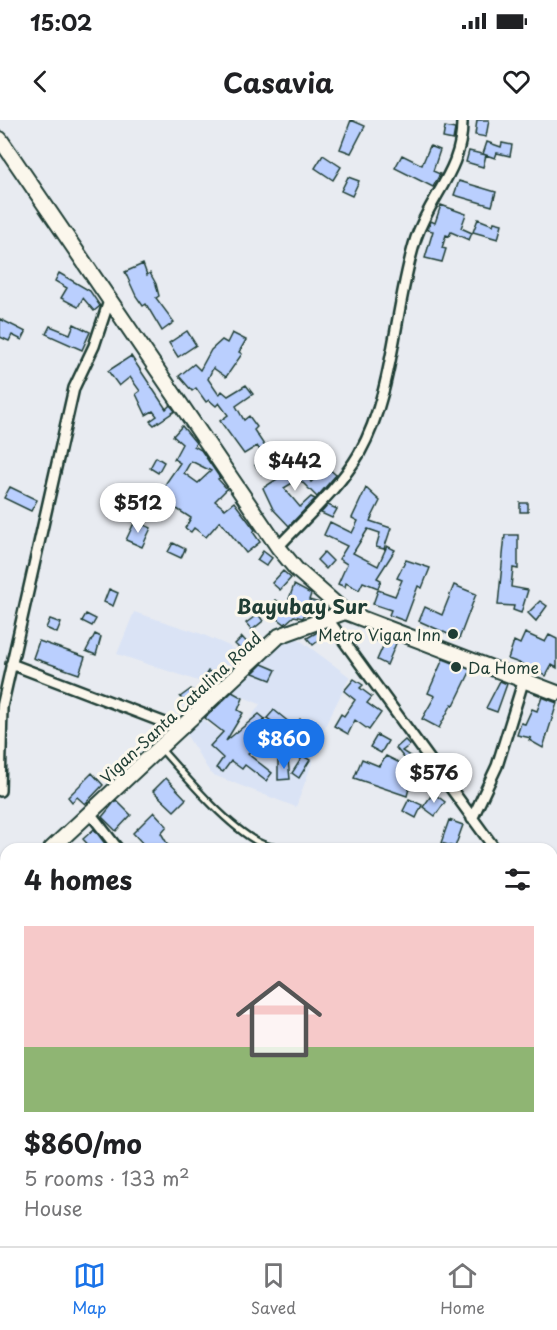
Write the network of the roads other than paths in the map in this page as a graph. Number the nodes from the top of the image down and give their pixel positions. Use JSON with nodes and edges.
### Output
{"nodes":[{"id":1,"x":462,"y":120,"type":"edge"},
{"id":2,"x":0,"y":139,"type":"edge"},
{"id":3,"x":110,"y":298,"type":"junction"},
{"id":4,"x":278,"y":547,"type":"junction"},
{"id":5,"x":345,"y":612,"type":"junction"},
{"id":6,"x":327,"y":618,"type":"junction"},
{"id":7,"x":11,"y":664,"type":"junction"},
{"id":8,"x":524,"y":679,"type":"junction"},
{"id":9,"x":557,"y":693,"type":"edge"},
{"id":10,"x":0,"y":722,"type":"edge"},
{"id":11,"x":181,"y":729,"type":"junction"},
{"id":12,"x":161,"y":749,"type":"junction"},
{"id":13,"x":0,"y":791,"type":"edge"},
{"id":14,"x":90,"y":813,"type":"junction"},
{"id":15,"x":472,"y":819,"type":"junction"},
{"id":16,"x":58,"y":843,"type":"edge"},
{"id":17,"x":113,"y":843,"type":"edge"},
{"id":18,"x":264,"y":843,"type":"edge"},
{"id":19,"x":490,"y":843,"type":"edge"}],
"edges":[{"from":1,"to":4,"type":"street"},
{"from":2,"to":3,"type":"main road"},
{"from":3,"to":4,"type":"main road"},
{"from":3,"to":7,"type":"street"},
{"from":4,"to":5,"type":"main road"},
{"from":5,"to":6,"type":"main road","name":"Vigan-Santa Catalina Road"},
{"from":5,"to":8,"type":"main road"},
{"from":6,"to":11,"type":"main road","name":"Vigan-Santa Catalina Road"},
{"from":6,"to":15,"type":"street"},
{"from":7,"to":10,"type":"street"},
{"from":7,"to":11,"type":"street"},
{"from":8,"to":9,"type":"main road"},
{"from":8,"to":15,"type":"street"},
{"from":10,"to":13,"type":"street"},
{"from":11,"to":12,"type":"main road","name":"Vigan-Santa Catalina Road"},
{"from":12,"to":14,"type":"main road","name":"Vigan-Santa Catalina Road"},
{"from":12,"to":18,"type":"lane"},
{"from":14,"to":16,"type":"main road","name":"Vigan-Santa Catalina Road"},
{"from":14,"to":17,"type":"street"},
{"from":15,"to":19,"type":"street"}]}
